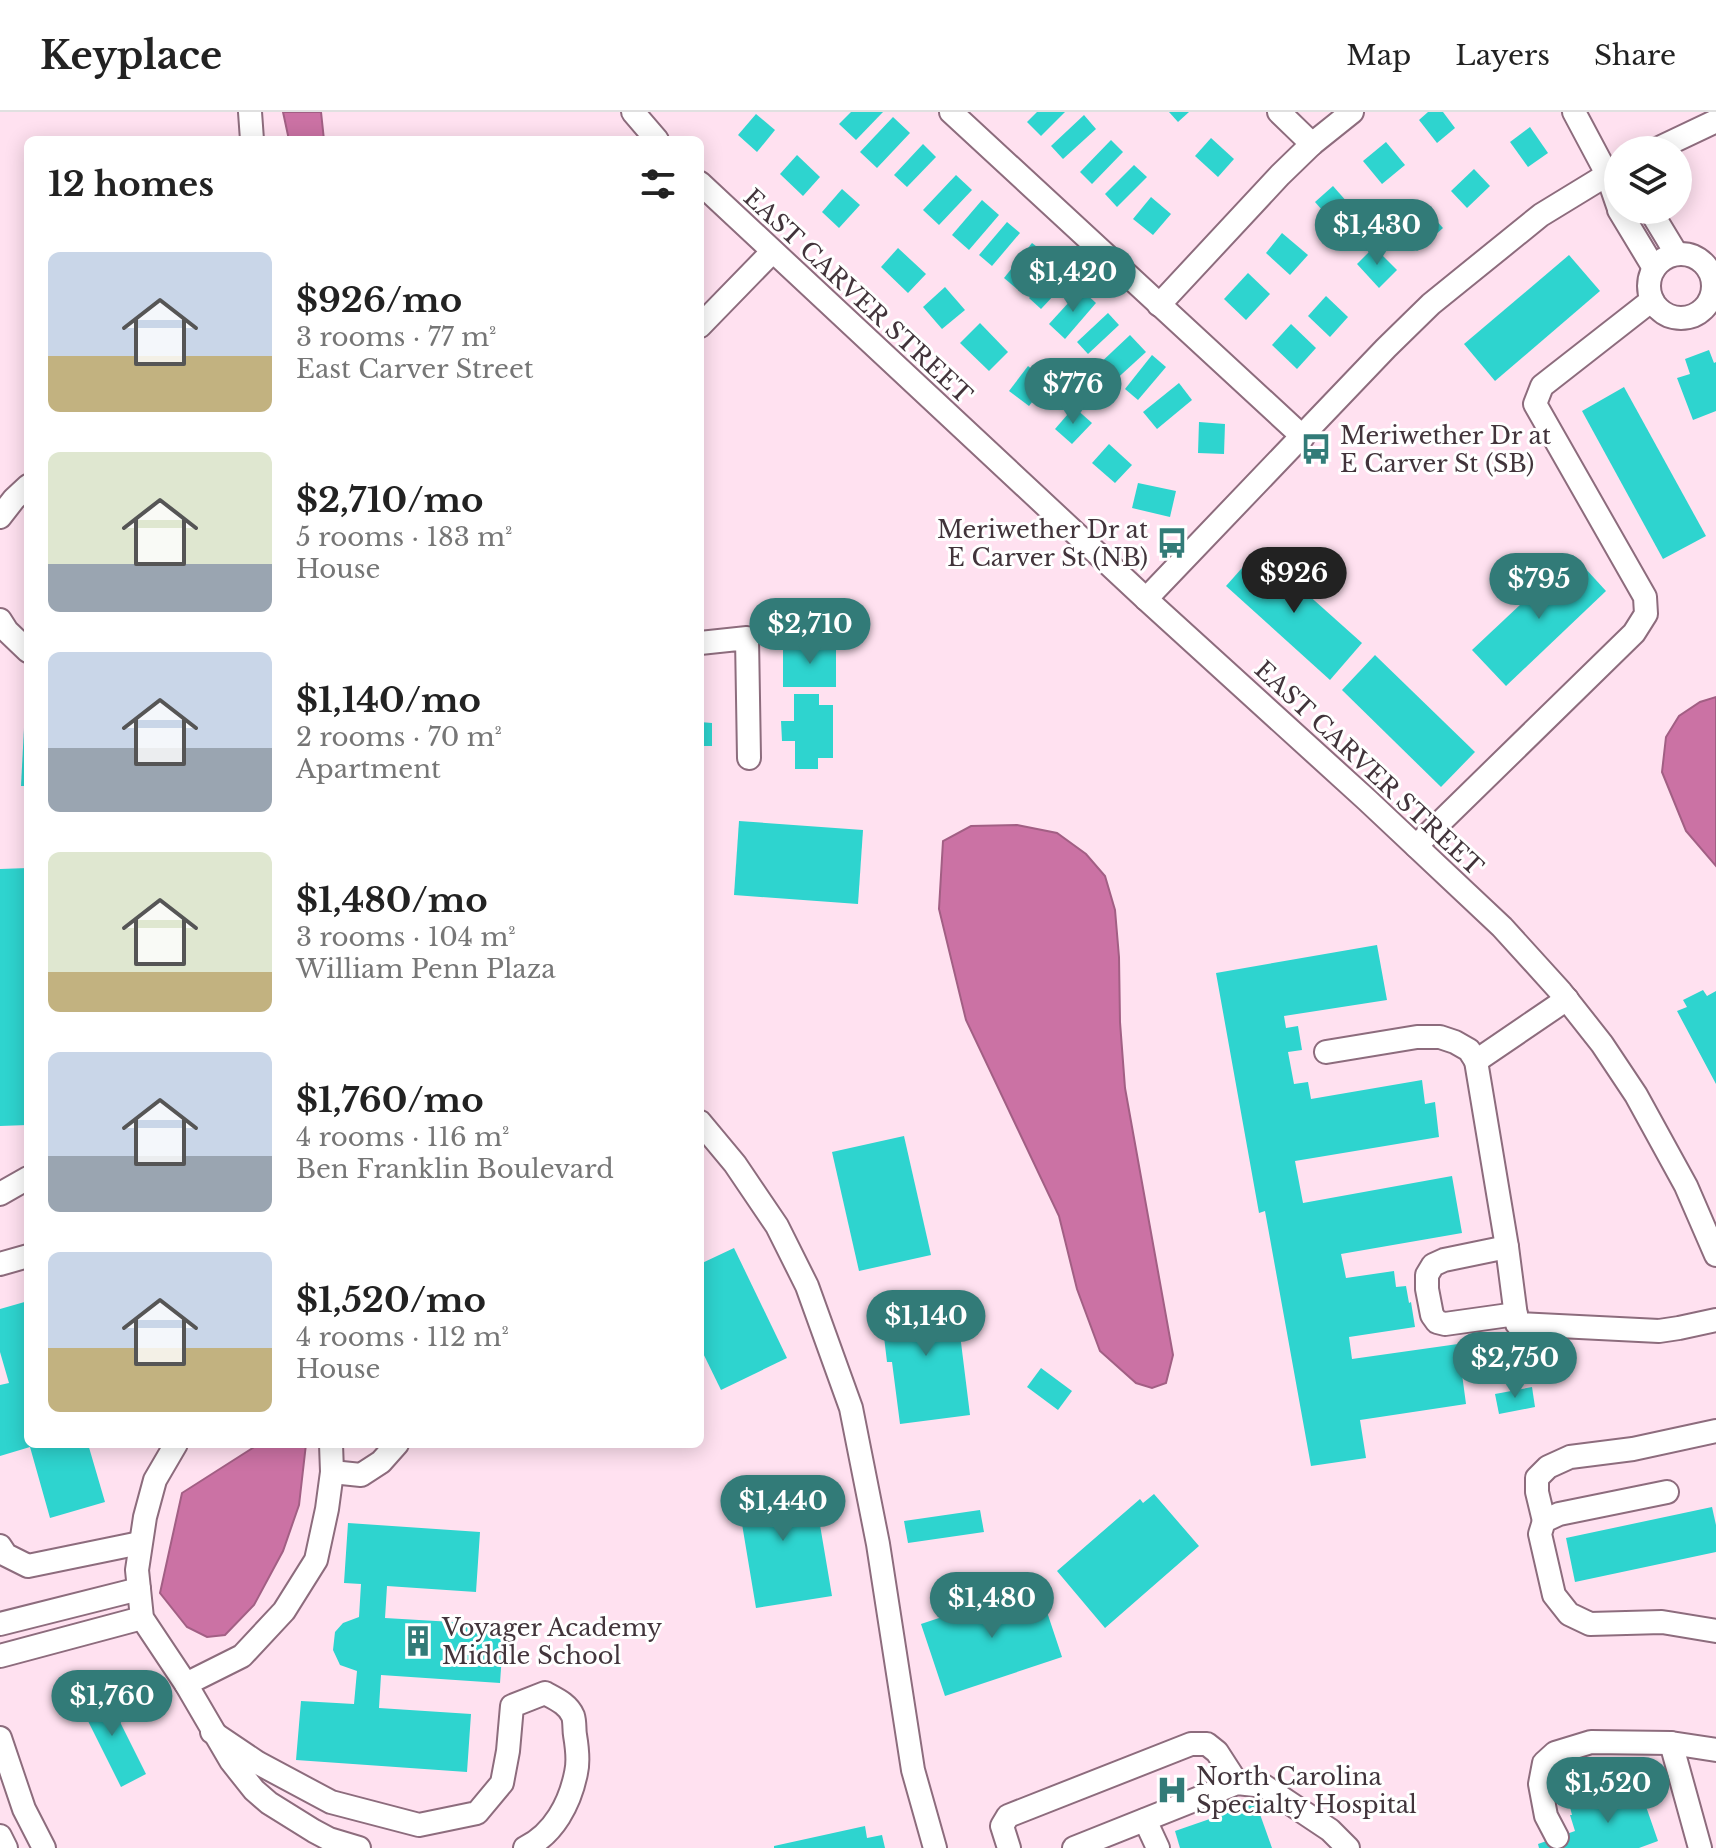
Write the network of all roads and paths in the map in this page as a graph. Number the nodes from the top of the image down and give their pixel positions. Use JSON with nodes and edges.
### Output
{"nodes":[{"id":1,"x":250,"y":112,"type":"edge"},
{"id":2,"x":633,"y":112,"type":"edge"},
{"id":3,"x":951,"y":112,"type":"edge"},
{"id":4,"x":1279,"y":112,"type":"edge"},
{"id":5,"x":1352,"y":112,"type":"edge"},
{"id":6,"x":1575,"y":112,"type":"edge"},
{"id":7,"x":1716,"y":121,"type":"edge"},
{"id":8,"x":252,"y":136,"type":"edge"},
{"id":9,"x":654,"y":136,"type":"edge"},
{"id":10,"x":1684,"y":136,"type":"edge"},
{"id":11,"x":1312,"y":144,"type":"junction"},
{"id":12,"x":1604,"y":158,"type":"edge"},
{"id":13,"x":1604,"y":180,"type":"edge"},
{"id":14,"x":704,"y":187,"type":"edge"},
{"id":15,"x":1628,"y":224,"type":"edge"},
{"id":16,"x":1658,"y":224,"type":"edge"},
{"id":17,"x":772,"y":252,"type":"junction"},
{"id":18,"x":1676,"y":253,"type":"junction"},
{"id":19,"x":1712,"y":267,"type":"edge"},
{"id":20,"x":1654,"y":268,"type":"junction"},
{"id":21,"x":1652,"y":300,"type":"junction"},
{"id":22,"x":1159,"y":305,"type":"junction"},
{"id":23,"x":704,"y":322,"type":"edge"},
{"id":24,"x":1303,"y":437,"type":"junction"},
{"id":25,"x":14,"y":490,"type":"edge"},
{"id":26,"x":0,"y":517,"type":"edge"},
{"id":27,"x":1146,"y":599,"type":"junction"},
{"id":28,"x":2,"y":630,"type":"edge"},
{"id":29,"x":704,"y":643,"type":"edge"},
{"id":30,"x":24,"y":648,"type":"edge"},
{"id":31,"x":749,"y":758,"type":"dead end"},
{"id":32,"x":1416,"y":846,"type":"junction"},
{"id":33,"x":1567,"y":999,"type":"junction"},
{"id":34,"x":1326,"y":1052,"type":"dead end"},
{"id":35,"x":1476,"y":1061,"type":"junction"},
{"id":36,"x":704,"y":1127,"type":"edge"},
{"id":37,"x":24,"y":1180,"type":"edge"},
{"id":38,"x":0,"y":1194,"type":"edge"},
{"id":39,"x":1507,"y":1247,"type":"junction"},
{"id":40,"x":1716,"y":1255,"type":"edge"},
{"id":41,"x":24,"y":1257,"type":"edge"},
{"id":42,"x":0,"y":1264,"type":"edge"},
{"id":43,"x":1516,"y":1314,"type":"junction"},
{"id":44,"x":1716,"y":1320,"type":"edge"},
{"id":45,"x":1716,"y":1431,"type":"edge"},
{"id":46,"x":174,"y":1448,"type":"edge"},
{"id":47,"x":331,"y":1448,"type":"edge"},
{"id":48,"x":393,"y":1448,"type":"edge"},
{"id":49,"x":332,"y":1472,"type":"junction"},
{"id":50,"x":1667,"y":1492,"type":"dead end"},
{"id":51,"x":1544,"y":1521,"type":"junction"},
{"id":52,"x":140,"y":1543,"type":"junction"},
{"id":53,"x":0,"y":1546,"type":"edge"},
{"id":54,"x":139,"y":1589,"type":"junction"},
{"id":55,"x":142,"y":1618,"type":"junction"},
{"id":56,"x":0,"y":1624,"type":"edge"},
{"id":57,"x":1716,"y":1631,"type":"edge"},
{"id":58,"x":0,"y":1656,"type":"edge"},
{"id":59,"x":186,"y":1684,"type":"junction"},
{"id":60,"x":212,"y":1732,"type":"junction"},
{"id":61,"x":0,"y":1738,"type":"edge"},
{"id":62,"x":1671,"y":1743,"type":"junction"},
{"id":63,"x":1716,"y":1750,"type":"edge"},
{"id":64,"x":1237,"y":1783,"type":"junction"},
{"id":65,"x":1145,"y":1820,"type":"junction"},
{"id":66,"x":0,"y":1836,"type":"edge"},
{"id":67,"x":1557,"y":1837,"type":"dead end"},
{"id":68,"x":6,"y":1848,"type":"edge"},
{"id":69,"x":44,"y":1848,"type":"edge"},
{"id":70,"x":359,"y":1848,"type":"edge"},
{"id":71,"x":525,"y":1848,"type":"edge"},
{"id":72,"x":935,"y":1848,"type":"edge"},
{"id":73,"x":1009,"y":1848,"type":"edge"},
{"id":74,"x":1074,"y":1848,"type":"edge"},
{"id":75,"x":1158,"y":1848,"type":"edge"},
{"id":76,"x":1348,"y":1848,"type":"edge"},
{"id":77,"x":1700,"y":1848,"type":"edge"}],
"edges":[{"from":1,"to":8,"type":"street"},
{"from":2,"to":9,"type":"street"},
{"from":3,"to":22,"type":"street"},
{"from":4,"to":11,"type":"street"},
{"from":5,"to":11,"type":"street"},
{"from":6,"to":12,"type":"street"},
{"from":7,"to":10,"type":"street"},
{"from":11,"to":22,"type":"street"},
{"from":13,"to":24,"type":"street"},
{"from":14,"to":17,"type":"street","name":"EAST CARVER STREET"},
{"from":15,"to":20,"type":"street"},
{"from":16,"to":18,"type":"street"},
{"from":17,"to":23,"type":"street"},
{"from":17,"to":27,"type":"street","name":"EAST CARVER STREET"},
{"from":18,"to":19,"type":"street"},
{"from":18,"to":20,"type":"street"},
{"from":19,"to":21,"type":"street"},
{"from":20,"to":21,"type":"street"},
{"from":21,"to":32,"type":"street"},
{"from":22,"to":24,"type":"street"},
{"from":24,"to":27,"type":"street"},
{"from":25,"to":26,"type":"street"},
{"from":27,"to":32,"type":"street","name":"EAST CARVER STREET"},
{"from":28,"to":30,"type":"street"},
{"from":29,"to":31,"type":"street"},
{"from":32,"to":33,"type":"street","name":"EAST CARVER STREET"},
{"from":33,"to":35,"type":"street"},
{"from":33,"to":40,"type":"street","name":"EAST CARVER STREET"},
{"from":34,"to":35,"type":"street"},
{"from":35,"to":39,"type":"street"},
{"from":36,"to":72,"type":"street"},
{"from":37,"to":38,"type":"street"},
{"from":39,"to":43,"type":"street"},
{"from":39,"to":43,"type":"street"},
{"from":41,"to":42,"type":"street"},
{"from":43,"to":44,"type":"street"},
{"from":45,"to":51,"type":"street"},
{"from":46,"to":52,"type":"street"},
{"from":47,"to":49,"type":"street"},
{"from":48,"to":49,"type":"street"},
{"from":49,"to":59,"type":"street"},
{"from":50,"to":51,"type":"street"},
{"from":51,"to":57,"type":"street"},
{"from":52,"to":53,"type":"street"},
{"from":52,"to":54,"type":"street"},
{"from":54,"to":55,"type":"street"},
{"from":54,"to":56,"type":"street"},
{"from":55,"to":58,"type":"street"},
{"from":55,"to":59,"type":"street"},
{"from":59,"to":60,"type":"street"},
{"from":60,"to":70,"type":"street"},
{"from":60,"to":71,"type":"street"},
{"from":61,"to":69,"type":"street"},
{"from":62,"to":63,"type":"street"},
{"from":62,"to":67,"type":"street"},
{"from":62,"to":77,"type":"street"},
{"from":64,"to":65,"type":"street"},
{"from":64,"to":73,"type":"street"},
{"from":64,"to":76,"type":"street"},
{"from":65,"to":74,"type":"street"},
{"from":65,"to":75,"type":"street"},
{"from":66,"to":68,"type":"street"}]}
